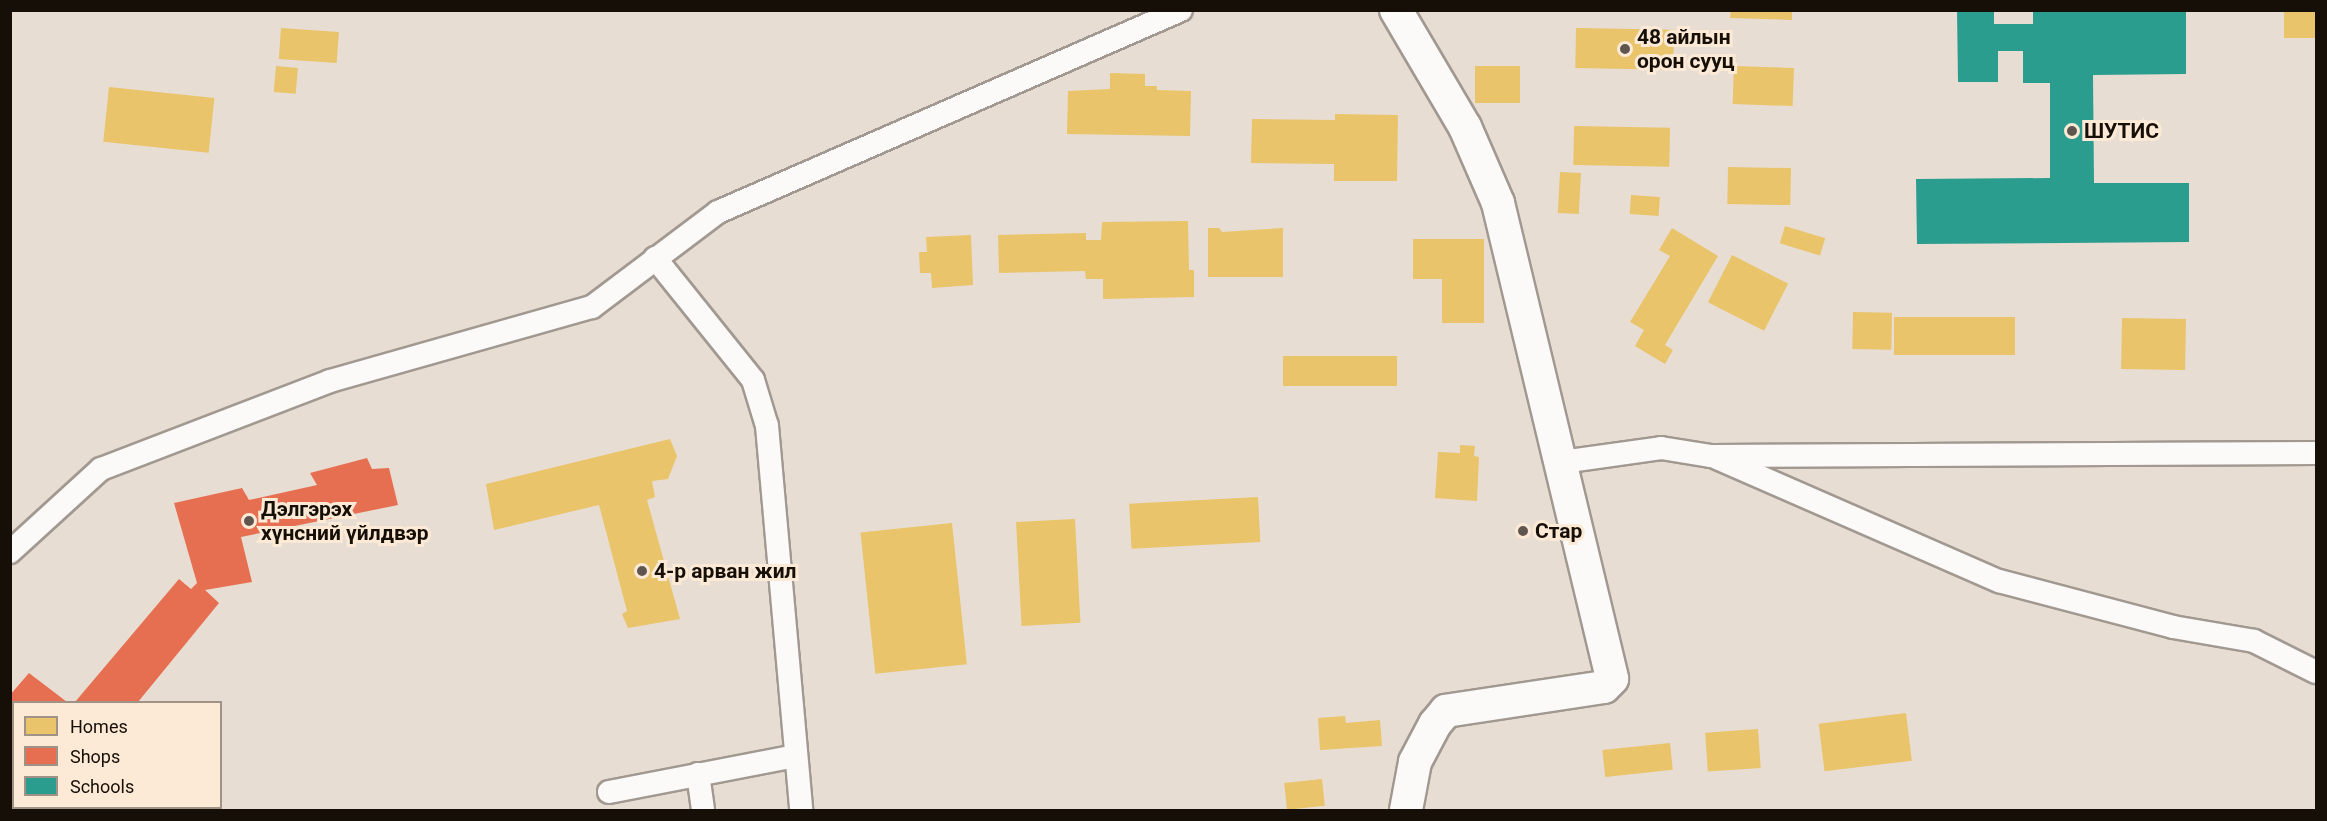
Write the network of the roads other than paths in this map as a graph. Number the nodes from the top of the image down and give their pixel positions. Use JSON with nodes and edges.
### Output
{"nodes":[{"id":1,"x":1181,"y":10,"type":"edge"},
{"id":2,"x":1396,"y":10,"type":"edge"},
{"id":3,"x":656,"y":258,"type":"junction"},
{"id":4,"x":2316,"y":453,"type":"edge"},
{"id":5,"x":1711,"y":456,"type":"junction"},
{"id":6,"x":1562,"y":462,"type":"junction"},
{"id":7,"x":10,"y":552,"type":"edge"},
{"id":8,"x":2316,"y":672,"type":"edge"},
{"id":9,"x":796,"y":756,"type":"junction"},
{"id":10,"x":698,"y":774,"type":"junction"},
{"id":11,"x":609,"y":792,"type":"dead end"},
{"id":12,"x":703,"y":810,"type":"edge"},
{"id":13,"x":801,"y":810,"type":"edge"},
{"id":14,"x":1406,"y":810,"type":"edge"}],
"edges":[{"from":1,"to":3,"type":"street"},
{"from":2,"to":6,"type":"street"},
{"from":3,"to":7,"type":"street"},
{"from":3,"to":9,"type":"street"},
{"from":4,"to":5,"type":"street"},
{"from":5,"to":6,"type":"street"},
{"from":5,"to":8,"type":"street"},
{"from":6,"to":14,"type":"street"},
{"from":9,"to":10,"type":"street"},
{"from":9,"to":13,"type":"street"},
{"from":10,"to":11,"type":"street"},
{"from":10,"to":12,"type":"street"}]}
